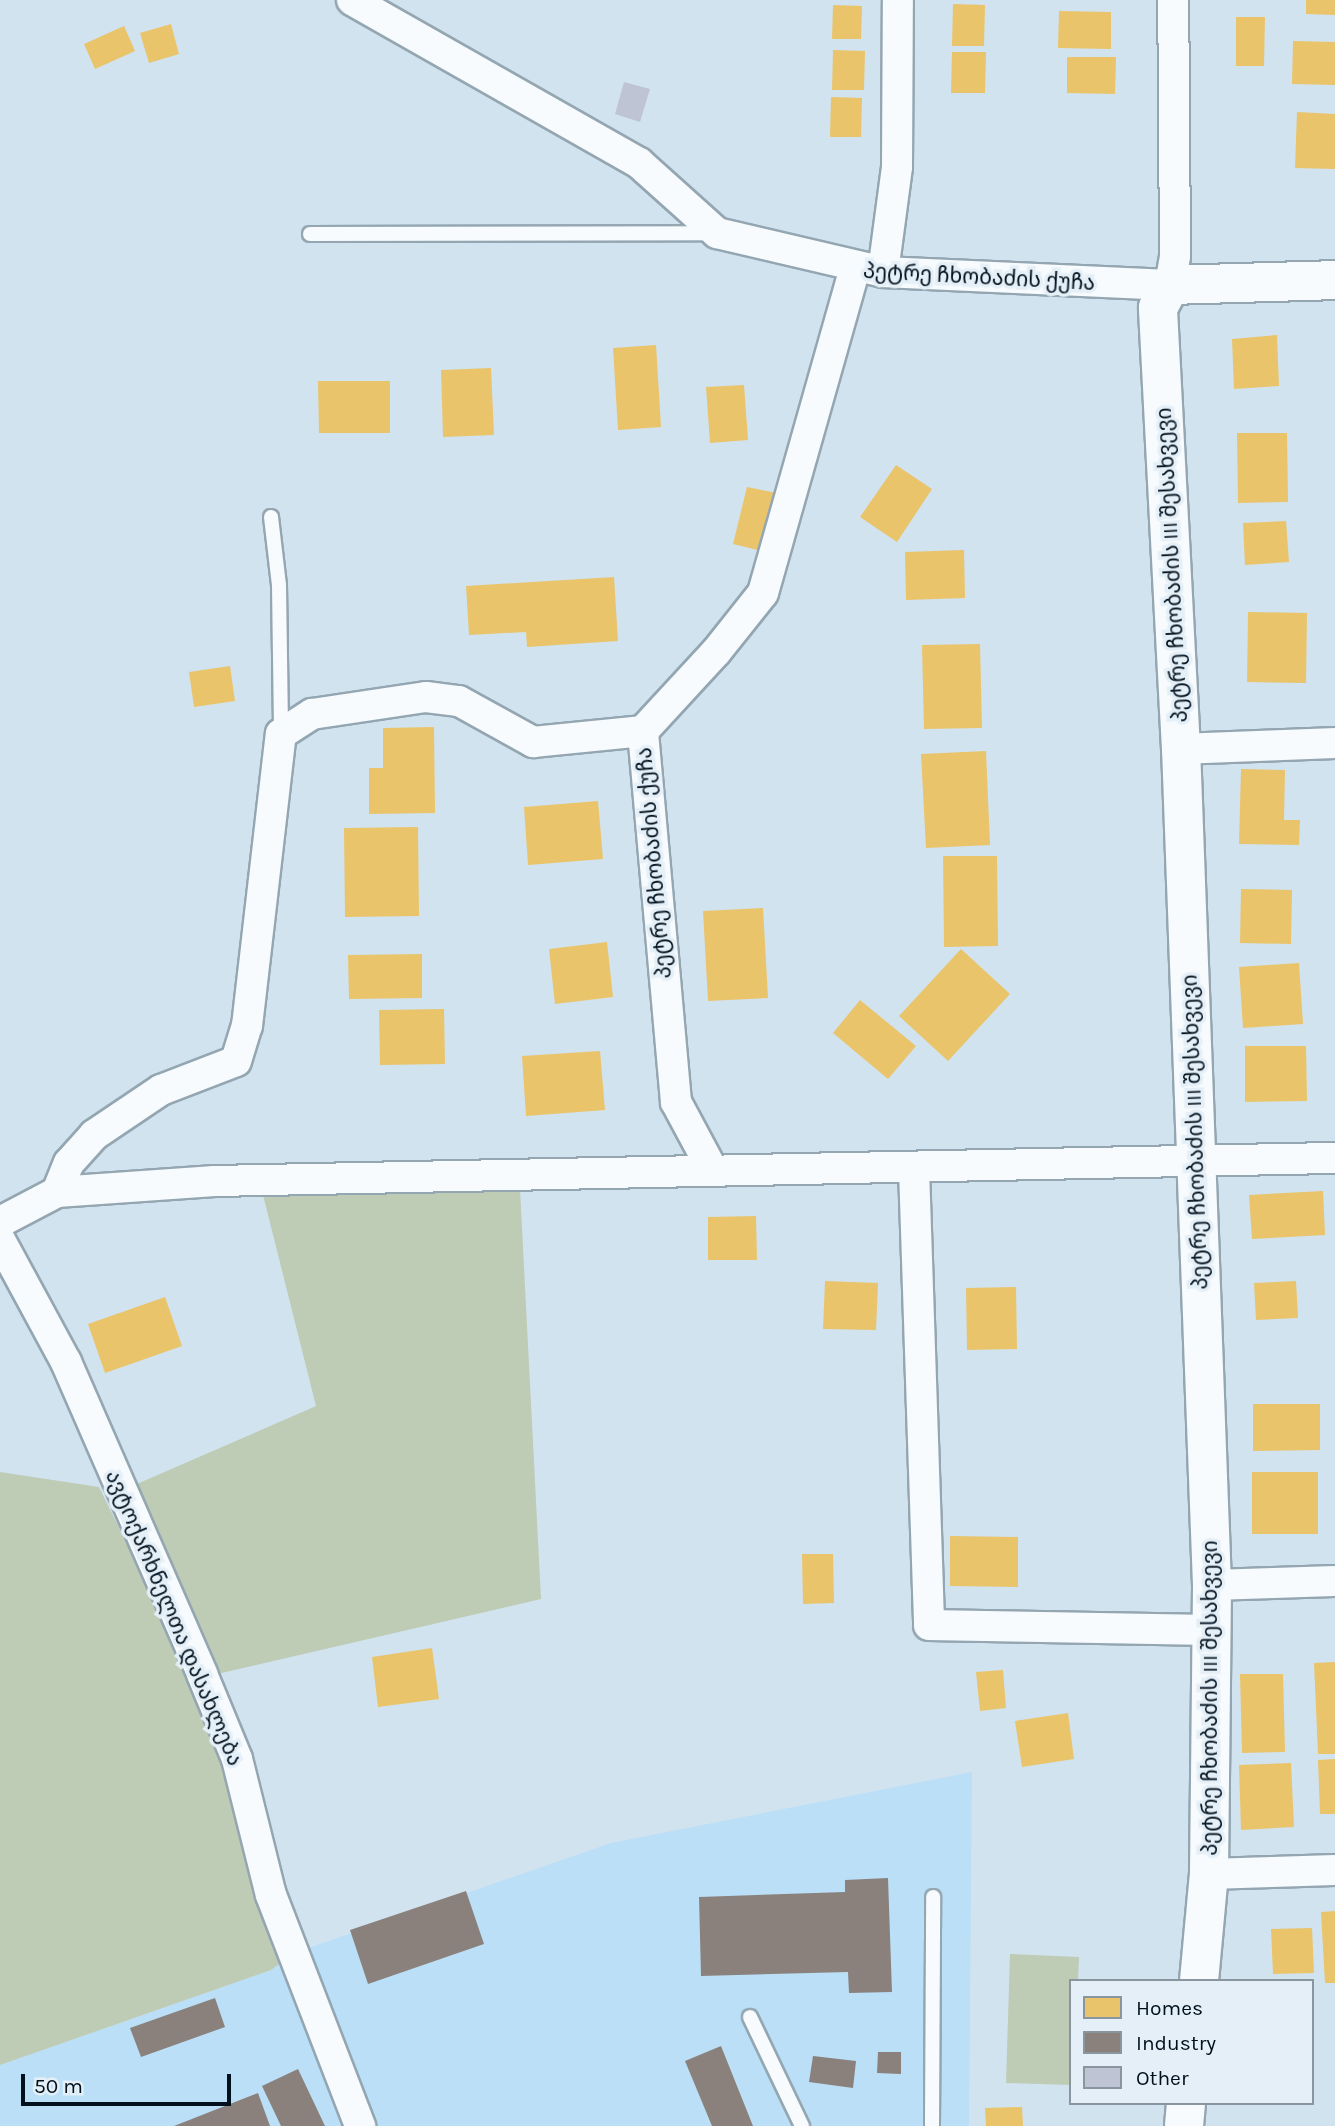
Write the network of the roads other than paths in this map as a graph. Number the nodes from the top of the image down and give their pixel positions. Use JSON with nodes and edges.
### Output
{"nodes":[{"id":1,"x":352,"y":0,"type":"edge"},
{"id":2,"x":898,"y":0,"type":"edge"},
{"id":3,"x":1173,"y":0,"type":"edge"},
{"id":4,"x":717,"y":233,"type":"junction"},
{"id":5,"x":310,"y":234,"type":"dead end"},
{"id":6,"x":869,"y":270,"type":"junction"},
{"id":7,"x":1335,"y":281,"type":"edge"},
{"id":8,"x":1170,"y":285,"type":"junction"},
{"id":9,"x":271,"y":517,"type":"dead end"},
{"id":10,"x":643,"y":731,"type":"junction"},
{"id":11,"x":281,"y":734,"type":"junction"},
{"id":12,"x":1335,"y":743,"type":"edge"},
{"id":13,"x":1181,"y":749,"type":"junction"},
{"id":14,"x":1335,"y":1158,"type":"edge"},
{"id":15,"x":1195,"y":1164,"type":"junction"},
{"id":16,"x":712,"y":1169,"type":"junction"},
{"id":17,"x":914,"y":1169,"type":"junction"},
{"id":18,"x":57,"y":1192,"type":"junction"},
{"id":19,"x":0,"y":1222,"type":"edge"},
{"id":20,"x":0,"y":1240,"type":"edge"},
{"id":21,"x":1335,"y":1581,"type":"edge"},
{"id":22,"x":1212,"y":1585,"type":"junction"},
{"id":23,"x":1210,"y":1630,"type":"junction"},
{"id":24,"x":1335,"y":1870,"type":"edge"},
{"id":25,"x":1209,"y":1874,"type":"junction"},
{"id":26,"x":933,"y":1897,"type":"dead end"},
{"id":27,"x":1199,"y":1979,"type":"edge"},
{"id":28,"x":750,"y":2017,"type":"dead end"},
{"id":29,"x":1186,"y":2105,"type":"edge"},
{"id":30,"x":360,"y":2126,"type":"edge"},
{"id":31,"x":802,"y":2126,"type":"edge"},
{"id":32,"x":932,"y":2126,"type":"edge"},
{"id":33,"x":1184,"y":2126,"type":"edge"}],
"edges":[{"from":1,"to":4,"type":"street"},
{"from":2,"to":6,"type":"street"},
{"from":3,"to":8,"type":"street"},
{"from":4,"to":5,"type":"lane"},
{"from":4,"to":6,"type":"street"},
{"from":6,"to":8,"type":"street","name":"პეტრე ჩხობაძის ქუჩა"},
{"from":6,"to":10,"type":"street","name":"პეტრე ჩხობაძის ქუჩა"},
{"from":7,"to":8,"type":"street","name":"პეტრე ჩხობაძის ქუჩა"},
{"from":8,"to":13,"type":"street","name":"პეტრე ჩხობაძის III შესახვევი"},
{"from":9,"to":11,"type":"lane"},
{"from":10,"to":11,"type":"street"},
{"from":10,"to":16,"type":"street","name":"პეტრე ჩხობაძის ქუჩა"},
{"from":11,"to":18,"type":"street"},
{"from":12,"to":13,"type":"street"},
{"from":13,"to":15,"type":"street","name":"პეტრე ჩხობაძის III შესახვევი"},
{"from":14,"to":15,"type":"street"},
{"from":15,"to":17,"type":"street"},
{"from":15,"to":22,"type":"street","name":"პეტრე ჩხობაძის III შესახვევი"},
{"from":16,"to":17,"type":"street"},
{"from":16,"to":18,"type":"street"},
{"from":17,"to":23,"type":"street"},
{"from":18,"to":19,"type":"street"},
{"from":20,"to":30,"type":"street","name":"ავტოქარხნელთა დასახლება"},
{"from":21,"to":22,"type":"street"},
{"from":22,"to":23,"type":"street","name":"პეტრე ჩხობაძის III შესახვევი"},
{"from":23,"to":25,"type":"street","name":"პეტრე ჩხობაძის III შესახვევი"},
{"from":24,"to":25,"type":"street"},
{"from":25,"to":27,"type":"street","name":"პეტრე ჩხობაძის III შესახვევი"},
{"from":26,"to":32,"type":"lane"},
{"from":28,"to":31,"type":"lane"},
{"from":29,"to":33,"type":"street"}]}
